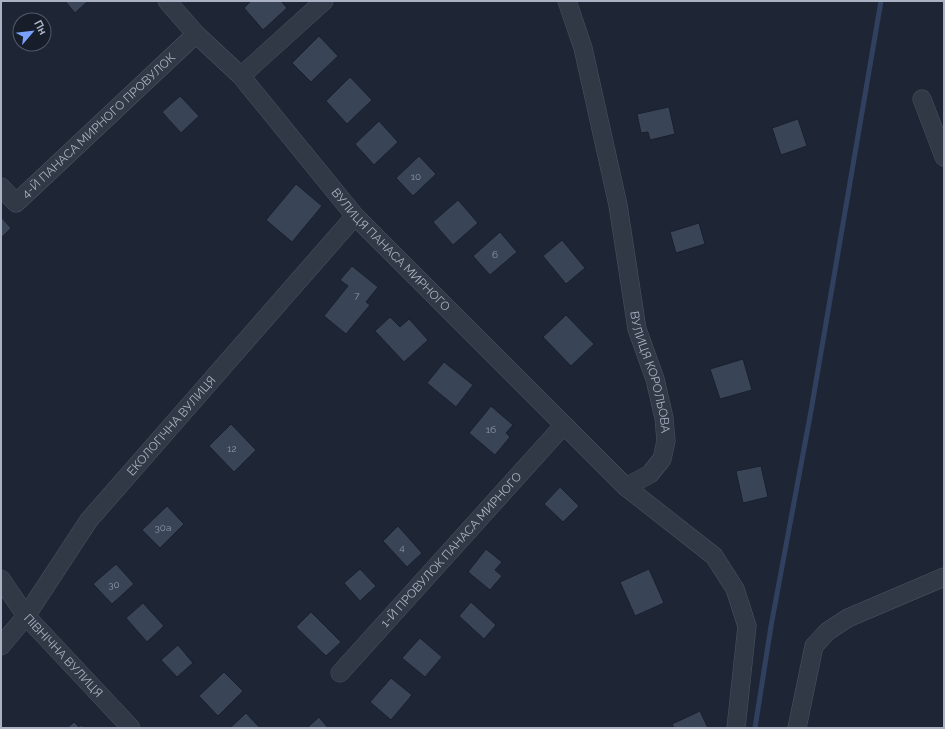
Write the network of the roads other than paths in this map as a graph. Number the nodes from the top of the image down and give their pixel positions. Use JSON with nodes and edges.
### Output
{"nodes":[{"id":1,"x":167,"y":1,"type":"edge"},
{"id":2,"x":324,"y":1,"type":"edge"},
{"id":3,"x":567,"y":1,"type":"edge"},
{"id":4,"x":196,"y":34,"type":"junction"},
{"id":5,"x":241,"y":76,"type":"junction"},
{"id":6,"x":922,"y":99,"type":"dead end"},
{"id":7,"x":944,"y":157,"type":"edge"},
{"id":8,"x":1,"y":187,"type":"edge"},
{"id":9,"x":355,"y":216,"type":"junction"},
{"id":10,"x":563,"y":426,"type":"junction"},
{"id":11,"x":626,"y":487,"type":"junction"},
{"id":12,"x":944,"y":577,"type":"edge"},
{"id":13,"x":1,"y":579,"type":"edge"},
{"id":14,"x":26,"y":616,"type":"junction"},
{"id":15,"x":1,"y":646,"type":"edge"},
{"id":16,"x":340,"y":673,"type":"dead end"},
{"id":17,"x":131,"y":728,"type":"edge"},
{"id":18,"x":736,"y":728,"type":"edge"},
{"id":19,"x":797,"y":728,"type":"edge"}],
"edges":[{"from":1,"to":4,"type":"street","name":"ВУЛИЦЯ ПАНАСА МИРНОГО"},
{"from":2,"to":5,"type":"street"},
{"from":3,"to":11,"type":"street","name":"ВУЛИЦЯ КОРОЛЬОВА"},
{"from":4,"to":5,"type":"street","name":"ВУЛИЦЯ ПАНАСА МИРНОГО"},
{"from":4,"to":8,"type":"street","name":"4-Й ПАНАСА МИРНОГО ПРОВУЛОК"},
{"from":5,"to":9,"type":"street","name":"ВУЛИЦЯ ПАНАСА МИРНОГО"},
{"from":6,"to":7,"type":"street"},
{"from":9,"to":10,"type":"street","name":"ВУЛИЦЯ ПАНАСА МИРНОГО"},
{"from":9,"to":14,"type":"street","name":"ЕКОЛОГІЧНА ВУЛИЦЯ"},
{"from":10,"to":11,"type":"street","name":"ВУЛИЦЯ ПАНАСА МИРНОГО"},
{"from":10,"to":16,"type":"street","name":"1-Й ПРОВУЛОК ПАНАСА МИРНОГО"},
{"from":11,"to":18,"type":"street"},
{"from":12,"to":19,"type":"street"},
{"from":13,"to":14,"type":"street","name":"ПІВНІЧНА ВУЛИЦЯ"},
{"from":14,"to":15,"type":"street","name":"ЕКОЛОГІЧНА ВУЛИЦЯ"},
{"from":14,"to":17,"type":"street","name":"ПІВНІЧНА ВУЛИЦЯ"}]}
